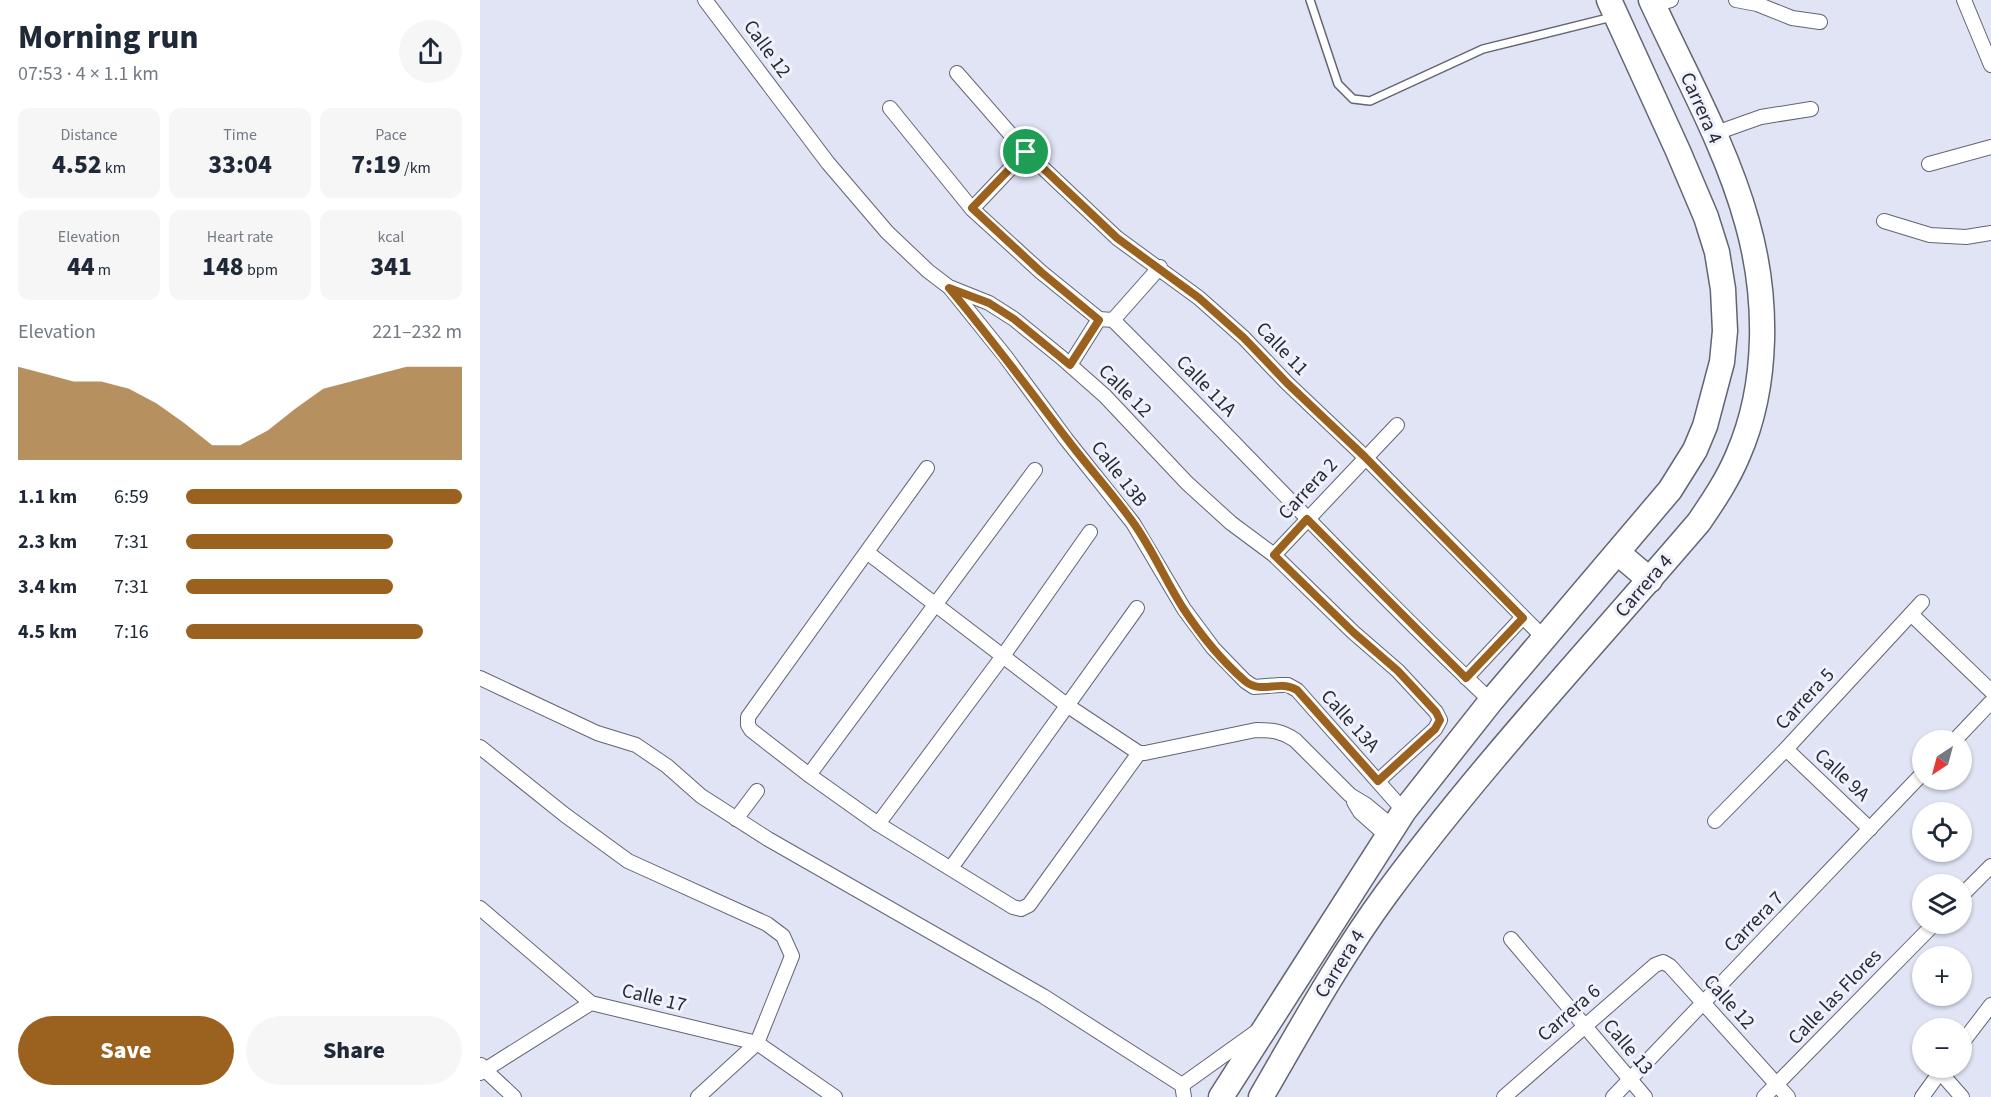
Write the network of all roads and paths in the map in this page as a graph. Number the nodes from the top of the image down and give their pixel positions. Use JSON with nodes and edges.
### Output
{"nodes":[{"id":1,"x":705,"y":0,"type":"edge"},
{"id":2,"x":1310,"y":0,"type":"edge"},
{"id":3,"x":1737,"y":0,"type":"edge"},
{"id":4,"x":1964,"y":0,"type":"edge"},
{"id":5,"x":1659,"y":2,"type":"edge"},
{"id":6,"x":1612,"y":8,"type":"edge"},
{"id":7,"x":1820,"y":21,"type":"dead end"},
{"id":8,"x":1991,"y":65,"type":"edge"},
{"id":9,"x":957,"y":72,"type":"dead end"},
{"id":10,"x":890,"y":108,"type":"dead end"},
{"id":11,"x":1811,"y":109,"type":"dead end"},
{"id":12,"x":1713,"y":134,"type":"junction"},
{"id":13,"x":1991,"y":147,"type":"edge"},
{"id":14,"x":1026,"y":152,"type":"junction"},
{"id":15,"x":1929,"y":164,"type":"dead end"},
{"id":16,"x":972,"y":208,"type":"junction"},
{"id":17,"x":1884,"y":221,"type":"dead end"},
{"id":18,"x":1991,"y":233,"type":"edge"},
{"id":19,"x":1160,"y":267,"type":"junction"},
{"id":20,"x":949,"y":288,"type":"junction"},
{"id":21,"x":1106,"y":320,"type":"junction"},
{"id":22,"x":1070,"y":365,"type":"junction"},
{"id":23,"x":1397,"y":425,"type":"dead end"},
{"id":24,"x":1365,"y":457,"type":"junction"},
{"id":25,"x":927,"y":468,"type":"dead end"},
{"id":26,"x":1035,"y":470,"type":"dead end"},
{"id":27,"x":1307,"y":519,"type":"junction"},
{"id":28,"x":1090,"y":532,"type":"dead end"},
{"id":29,"x":868,"y":553,"type":"junction"},
{"id":30,"x":1618,"y":553,"type":"junction"},
{"id":31,"x":1274,"y":555,"type":"junction"},
{"id":32,"x":1650,"y":580,"type":"junction"},
{"id":33,"x":1922,"y":602,"type":"dead end"},
{"id":34,"x":935,"y":604,"type":"junction"},
{"id":35,"x":1137,"y":608,"type":"dead end"},
{"id":36,"x":1911,"y":614,"type":"junction"},
{"id":37,"x":1523,"y":618,"type":"junction"},
{"id":38,"x":1545,"y":639,"type":"junction"},
{"id":39,"x":1003,"y":656,"type":"junction"},
{"id":40,"x":480,"y":678,"type":"edge"},
{"id":41,"x":1466,"y":678,"type":"junction"},
{"id":42,"x":1254,"y":687,"type":"joint"},
{"id":43,"x":1991,"y":691,"type":"edge"},
{"id":44,"x":1491,"y":701,"type":"junction"},
{"id":45,"x":1068,"y":706,"type":"junction"},
{"id":46,"x":1990,"y":706,"type":"edge"},
{"id":47,"x":1965,"y":730,"type":"edge"},
{"id":48,"x":480,"y":747,"type":"edge"},
{"id":49,"x":1786,"y":749,"type":"junction"},
{"id":50,"x":1139,"y":753,"type":"junction"},
{"id":51,"x":809,"y":775,"type":"junction"},
{"id":52,"x":1378,"y":781,"type":"junction"},
{"id":53,"x":1912,"y":785,"type":"edge"},
{"id":54,"x":757,"y":791,"type":"dead end"},
{"id":55,"x":736,"y":819,"type":"junction"},
{"id":56,"x":1715,"y":821,"type":"dead end"},
{"id":57,"x":878,"y":824,"type":"junction"},
{"id":58,"x":1395,"y":825,"type":"junction"},
{"id":59,"x":1870,"y":829,"type":"junction"},
{"id":60,"x":1991,"y":866,"type":"edge"},
{"id":61,"x":951,"y":868,"type":"junction"},
{"id":62,"x":1972,"y":886,"type":"edge"},
{"id":63,"x":480,"y":908,"type":"edge"},
{"id":64,"x":1924,"y":934,"type":"edge"},
{"id":65,"x":1511,"y":939,"type":"dead end"},
{"id":66,"x":1663,"y":962,"type":"joint"},
{"id":67,"x":591,"y":1003,"type":"junction"},
{"id":68,"x":1702,"y":1003,"type":"junction"},
{"id":69,"x":1991,"y":1005,"type":"edge"},
{"id":70,"x":1585,"y":1024,"type":"junction"},
{"id":71,"x":1267,"y":1025,"type":"junction"},
{"id":72,"x":1972,"y":1030,"type":"edge"},
{"id":73,"x":757,"y":1043,"type":"junction"},
{"id":74,"x":482,"y":1069,"type":"edge"},
{"id":75,"x":1936,"y":1078,"type":"edge"},
{"id":76,"x":1948,"y":1078,"type":"edge"},
{"id":77,"x":1630,"y":1079,"type":"junction"},
{"id":78,"x":1777,"y":1084,"type":"junction"},
{"id":79,"x":1183,"y":1091,"type":"edge"},
{"id":80,"x":514,"y":1097,"type":"edge"},
{"id":81,"x":698,"y":1097,"type":"edge"},
{"id":82,"x":835,"y":1097,"type":"edge"},
{"id":83,"x":1221,"y":1097,"type":"edge"},
{"id":84,"x":1261,"y":1097,"type":"edge"},
{"id":85,"x":1504,"y":1097,"type":"edge"},
{"id":86,"x":1613,"y":1097,"type":"edge"},
{"id":87,"x":1645,"y":1097,"type":"edge"},
{"id":88,"x":1764,"y":1097,"type":"edge"},
{"id":89,"x":1788,"y":1097,"type":"edge"},
{"id":90,"x":1922,"y":1097,"type":"edge"},
{"id":91,"x":1962,"y":1097,"type":"edge"}],
"edges":[{"from":1,"to":20,"type":"street","name":"Calle 12"},
{"from":2,"to":6,"type":"lane"},
{"from":3,"to":7,"type":"street"},
{"from":4,"to":8,"type":"street"},
{"from":5,"to":12,"type":"highway","name":"Carrera 4"},
{"from":6,"to":30,"type":"highway","name":"Carrera 4"},
{"from":9,"to":14,"type":"street","name":"Calle 11"},
{"from":10,"to":16,"type":"street","name":"Calle 11A"},
{"from":11,"to":12,"type":"street"},
{"from":12,"to":32,"type":"highway","name":"Carrera 4"},
{"from":13,"to":15,"type":"street"},
{"from":14,"to":16,"type":"street"},
{"from":14,"to":19,"type":"street","name":"Calle 11"},
{"from":16,"to":21,"type":"street","name":"Calle 11A"},
{"from":17,"to":18,"type":"street"},
{"from":19,"to":21,"type":"street"},
{"from":19,"to":24,"type":"street","name":"Calle 11"},
{"from":20,"to":22,"type":"street","name":"Calle 12"},
{"from":20,"to":42,"type":"street","name":"Calle 13B"},
{"from":21,"to":22,"type":"street"},
{"from":21,"to":27,"type":"street","name":"Calle 11A"},
{"from":22,"to":31,"type":"street","name":"Calle 12"},
{"from":23,"to":24,"type":"street","name":"Carrera 2"},
{"from":24,"to":27,"type":"street","name":"Carrera 2"},
{"from":24,"to":37,"type":"street","name":"Calle 11"},
{"from":25,"to":29,"type":"street"},
{"from":26,"to":34,"type":"street"},
{"from":27,"to":31,"type":"street","name":"Carrera 2"},
{"from":27,"to":41,"type":"street","name":"Calle 11A"},
{"from":28,"to":39,"type":"street"},
{"from":29,"to":34,"type":"street"},
{"from":29,"to":51,"type":"street"},
{"from":30,"to":32,"type":"highway"},
{"from":30,"to":38,"type":"highway","name":"Carrera 4"},
{"from":31,"to":52,"type":"street","name":"Calle 12"},
{"from":32,"to":84,"type":"highway","name":"Carrera 4"},
{"from":33,"to":36,"type":"street","name":"Carrera 5"},
{"from":34,"to":39,"type":"street"},
{"from":34,"to":51,"type":"street"},
{"from":35,"to":45,"type":"street"},
{"from":36,"to":43,"type":"street"},
{"from":36,"to":49,"type":"street","name":"Carrera 5"},
{"from":37,"to":38,"type":"street","name":"Calle 11"},
{"from":37,"to":41,"type":"street"},
{"from":38,"to":44,"type":"highway","name":"Carrera 4"},
{"from":39,"to":45,"type":"street"},
{"from":39,"to":57,"type":"street"},
{"from":40,"to":55,"type":"street"},
{"from":41,"to":44,"type":"street","name":"Calle 11A"},
{"from":42,"to":52,"type":"street","name":"Calle 13A"},
{"from":44,"to":58,"type":"highway","name":"Carrera 4"},
{"from":45,"to":50,"type":"street"},
{"from":45,"to":61,"type":"street"},
{"from":46,"to":47,"type":"street"},
{"from":48,"to":73,"type":"street"},
{"from":49,"to":56,"type":"street","name":"Carrera 5"},
{"from":49,"to":59,"type":"street","name":"Calle 9A"},
{"from":50,"to":58,"type":"street"},
{"from":50,"to":61,"type":"street"},
{"from":51,"to":57,"type":"street"},
{"from":52,"to":58,"type":"street","name":"Calle 13A"},
{"from":53,"to":59,"type":"street","name":"Carrera 7"},
{"from":54,"to":55,"type":"street"},
{"from":55,"to":79,"type":"street"},
{"from":57,"to":61,"type":"street"},
{"from":58,"to":71,"type":"highway","name":"Carrera 4"},
{"from":59,"to":68,"type":"street","name":"Carrera 7"},
{"from":60,"to":62,"type":"street"},
{"from":63,"to":67,"type":"street","name":"Calle 17"},
{"from":64,"to":78,"type":"street","name":"Calle las Flores"},
{"from":65,"to":70,"type":"street","name":"Calle 13"},
{"from":66,"to":68,"type":"street","name":"Calle 12"},
{"from":66,"to":70,"type":"street","name":"Carrera 6"},
{"from":67,"to":73,"type":"street","name":"Calle 17"},
{"from":67,"to":74,"type":"street"},
{"from":68,"to":77,"type":"street","name":"Carrera 7"},
{"from":68,"to":78,"type":"street","name":"Calle 12"},
{"from":69,"to":72,"type":"street"},
{"from":70,"to":77,"type":"street","name":"Calle 13"},
{"from":70,"to":85,"type":"street","name":"Carrera 6"},
{"from":71,"to":79,"type":"street"},
{"from":71,"to":83,"type":"highway","name":"Carrera 4"},
{"from":73,"to":81,"type":"street"},
{"from":73,"to":82,"type":"street","name":"Calle 17"},
{"from":74,"to":80,"type":"street"},
{"from":75,"to":90,"type":"street"},
{"from":76,"to":91,"type":"street"},
{"from":77,"to":86,"type":"street","name":"Carrera 7"},
{"from":77,"to":87,"type":"street","name":"Calle 13"},
{"from":78,"to":88,"type":"street","name":"Calle las Flores"},
{"from":78,"to":89,"type":"street","name":"Calle 12"}]}
